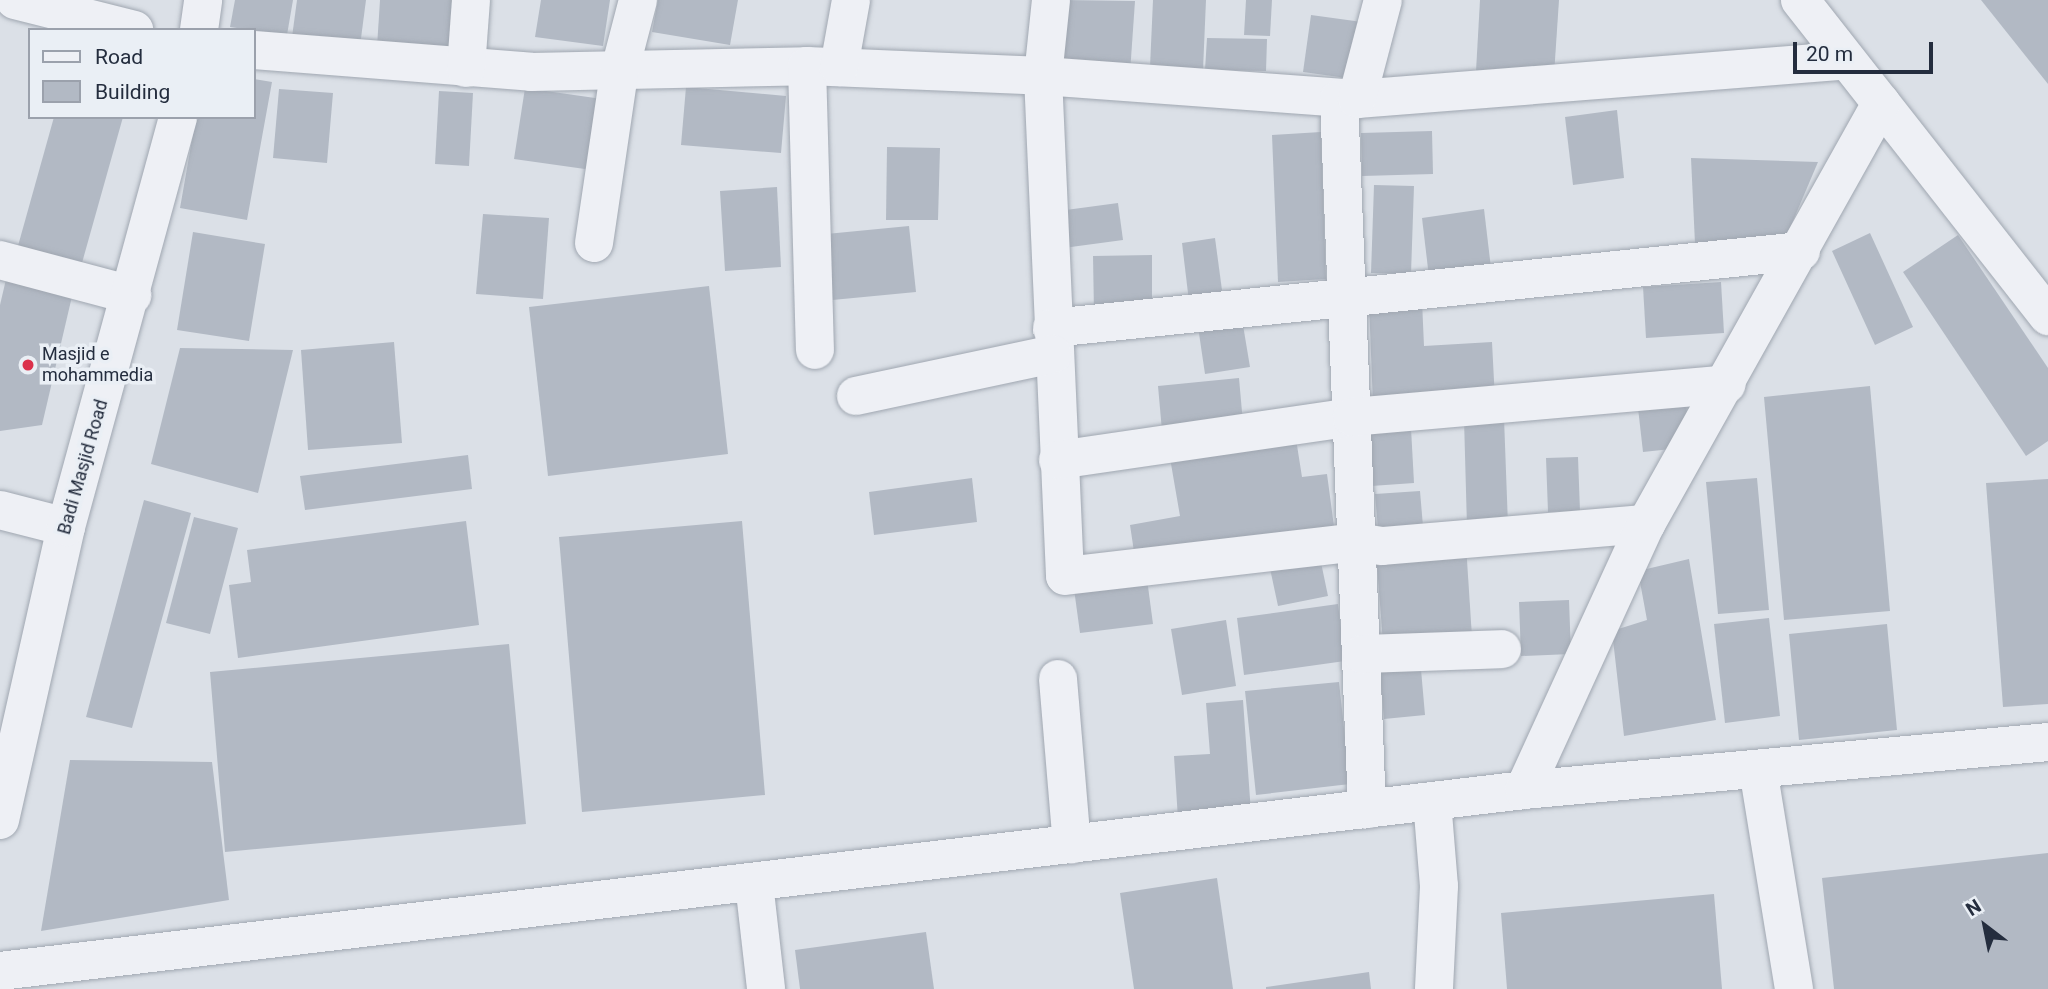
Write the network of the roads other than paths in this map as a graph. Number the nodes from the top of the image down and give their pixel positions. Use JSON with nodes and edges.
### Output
{"nodes":[{"id":1,"x":15,"y":0,"type":"edge"},
{"id":2,"x":203,"y":0,"type":"edge"},
{"id":3,"x":471,"y":0,"type":"edge"},
{"id":4,"x":638,"y":0,"type":"edge"},
{"id":5,"x":851,"y":0,"type":"edge"},
{"id":6,"x":1051,"y":0,"type":"edge"},
{"id":7,"x":1383,"y":0,"type":"edge"},
{"id":8,"x":1800,"y":0,"type":"edge"},
{"id":9,"x":126,"y":28,"type":"edge"},
{"id":10,"x":199,"y":28,"type":"edge"},
{"id":11,"x":256,"y":50,"type":"edge"},
{"id":12,"x":1845,"y":61,"type":"junction"},
{"id":13,"x":823,"y":67,"type":"junction"},
{"id":14,"x":466,"y":68,"type":"junction"},
{"id":15,"x":620,"y":73,"type":"junction"},
{"id":16,"x":1043,"y":75,"type":"junction"},
{"id":17,"x":1348,"y":99,"type":"junction"},
{"id":18,"x":1881,"y":103,"type":"junction"},
{"id":19,"x":177,"y":119,"type":"edge"},
{"id":20,"x":594,"y":243,"type":"dead end"},
{"id":21,"x":1801,"y":251,"type":"junction"},
{"id":22,"x":0,"y":260,"type":"edge"},
{"id":23,"x":132,"y":295,"type":"junction"},
{"id":24,"x":1347,"y":295,"type":"junction"},
{"id":25,"x":2048,"y":316,"type":"edge"},
{"id":26,"x":1053,"y":341,"type":"junction"},
{"id":27,"x":815,"y":350,"type":"dead end"},
{"id":28,"x":1727,"y":384,"type":"junction"},
{"id":29,"x":856,"y":396,"type":"dead end"},
{"id":30,"x":1352,"y":417,"type":"junction"},
{"id":31,"x":1058,"y":460,"type":"junction"},
{"id":32,"x":0,"y":510,"type":"edge"},
{"id":33,"x":1646,"y":524,"type":"junction"},
{"id":34,"x":66,"y":527,"type":"junction"},
{"id":35,"x":1357,"y":542,"type":"junction"},
{"id":36,"x":1502,"y":649,"type":"dead end"},
{"id":37,"x":1362,"y":654,"type":"junction"},
{"id":38,"x":1058,"y":679,"type":"dead end"},
{"id":39,"x":2048,"y":742,"type":"edge"},
{"id":40,"x":6,"y":748,"type":"edge"},
{"id":41,"x":1758,"y":769,"type":"junction"},
{"id":42,"x":1524,"y":790,"type":"junction"},
{"id":43,"x":1432,"y":801,"type":"junction"},
{"id":44,"x":1367,"y":809,"type":"junction"},
{"id":45,"x":0,"y":820,"type":"edge"},
{"id":46,"x":1072,"y":844,"type":"junction"},
{"id":47,"x":754,"y":883,"type":"junction"},
{"id":48,"x":0,"y":971,"type":"edge"},
{"id":49,"x":766,"y":989,"type":"edge"},
{"id":50,"x":1434,"y":989,"type":"edge"},
{"id":51,"x":1794,"y":989,"type":"edge"}],
"edges":[{"from":1,"to":9,"type":"street"},
{"from":2,"to":10,"type":"street"},
{"from":3,"to":14,"type":"street"},
{"from":4,"to":15,"type":"street"},
{"from":5,"to":13,"type":"street"},
{"from":6,"to":16,"type":"street"},
{"from":7,"to":17,"type":"street"},
{"from":8,"to":12,"type":"street"},
{"from":11,"to":14,"type":"street"},
{"from":12,"to":17,"type":"street"},
{"from":12,"to":18,"type":"street"},
{"from":13,"to":15,"type":"street"},
{"from":13,"to":16,"type":"street"},
{"from":13,"to":27,"type":"street"},
{"from":14,"to":15,"type":"street"},
{"from":15,"to":20,"type":"street"},
{"from":16,"to":17,"type":"street"},
{"from":16,"to":26,"type":"street"},
{"from":17,"to":24,"type":"street"},
{"from":18,"to":21,"type":"street"},
{"from":18,"to":25,"type":"street"},
{"from":19,"to":23,"type":"street","name":"Badi Masjid Road"},
{"from":21,"to":24,"type":"street"},
{"from":21,"to":28,"type":"street"},
{"from":22,"to":23,"type":"street"},
{"from":23,"to":34,"type":"street","name":"Badi Masjid Road"},
{"from":24,"to":26,"type":"street"},
{"from":24,"to":30,"type":"street"},
{"from":26,"to":29,"type":"street"},
{"from":26,"to":31,"type":"street"},
{"from":28,"to":30,"type":"street"},
{"from":28,"to":33,"type":"street"},
{"from":30,"to":31,"type":"street"},
{"from":30,"to":35,"type":"street"},
{"from":31,"to":35,"type":"street"},
{"from":32,"to":34,"type":"street"},
{"from":33,"to":35,"type":"street"},
{"from":33,"to":42,"type":"street"},
{"from":34,"to":40,"type":"street","name":"Badi Masjid Road"},
{"from":35,"to":37,"type":"street"},
{"from":36,"to":37,"type":"street"},
{"from":37,"to":44,"type":"street"},
{"from":38,"to":46,"type":"street"},
{"from":39,"to":41,"type":"street"},
{"from":40,"to":45,"type":"street","name":"Badi Masjid Road"},
{"from":41,"to":42,"type":"street"},
{"from":41,"to":51,"type":"street"},
{"from":42,"to":43,"type":"street"},
{"from":43,"to":44,"type":"street"},
{"from":43,"to":50,"type":"street"},
{"from":44,"to":46,"type":"street"},
{"from":46,"to":47,"type":"street"},
{"from":47,"to":48,"type":"street"},
{"from":47,"to":49,"type":"street"}]}
